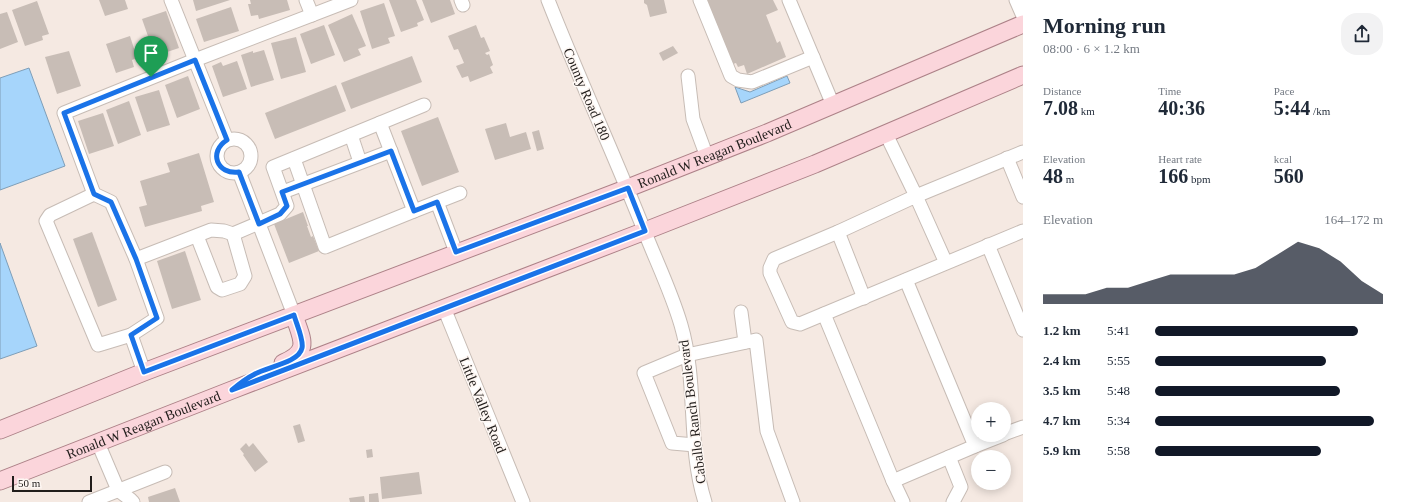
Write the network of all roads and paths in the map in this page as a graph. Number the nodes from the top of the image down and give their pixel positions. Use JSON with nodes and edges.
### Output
{"nodes":[{"id":1,"x":171,"y":0,"type":"edge"},
{"id":2,"x":306,"y":0,"type":"edge"},
{"id":3,"x":352,"y":0,"type":"edge"},
{"id":4,"x":548,"y":0,"type":"edge"},
{"id":5,"x":700,"y":0,"type":"edge"},
{"id":6,"x":789,"y":0,"type":"edge"},
{"id":7,"x":1016,"y":0,"type":"edge"},
{"id":8,"x":312,"y":15,"type":"junction"},
{"id":9,"x":1023,"y":16,"type":"edge"},
{"id":10,"x":1023,"y":24,"type":"edge"},
{"id":11,"x":813,"y":57,"type":"junction"},
{"id":12,"x":195,"y":60,"type":"junction"},
{"id":13,"x":1023,"y":75,"type":"edge"},
{"id":14,"x":688,"y":76,"type":"dead end"},
{"id":15,"x":424,"y":105,"type":"dead end"},
{"id":16,"x":833,"y":105,"type":"junction"},
{"id":17,"x":380,"y":123,"type":"junction"},
{"id":18,"x":886,"y":134,"type":"junction"},
{"id":19,"x":351,"y":135,"type":"junction"},
{"id":20,"x":227,"y":140,"type":"junction"},
{"id":21,"x":391,"y":151,"type":"junction"},
{"id":22,"x":1023,"y":152,"type":"edge"},
{"id":23,"x":707,"y":157,"type":"junction"},
{"id":24,"x":1007,"y":158,"type":"junction"},
{"id":25,"x":294,"y":159,"type":"junction"},
{"id":26,"x":360,"y":162,"type":"junction"},
{"id":27,"x":239,"y":172,"type":"junction"},
{"id":28,"x":303,"y":184,"type":"junction"},
{"id":29,"x":628,"y":188,"type":"junction"},
{"id":30,"x":282,"y":192,"type":"junction"},
{"id":31,"x":460,"y":193,"type":"dead end"},
{"id":32,"x":94,"y":194,"type":"junction"},
{"id":33,"x":916,"y":196,"type":"junction"},
{"id":34,"x":1023,"y":197,"type":"edge"},
{"id":35,"x":437,"y":202,"type":"junction"},
{"id":36,"x":414,"y":211,"type":"junction"},
{"id":37,"x":259,"y":224,"type":"junction"},
{"id":38,"x":645,"y":231,"type":"junction"},
{"id":39,"x":1023,"y":231,"type":"edge"},
{"id":40,"x":838,"y":232,"type":"junction"},
{"id":41,"x":233,"y":234,"type":"junction"},
{"id":42,"x":197,"y":236,"type":"junction"},
{"id":43,"x":988,"y":245,"type":"junction"},
{"id":44,"x":456,"y":252,"type":"junction"},
{"id":45,"x":136,"y":259,"type":"junction"},
{"id":46,"x":946,"y":263,"type":"junction"},
{"id":47,"x":906,"y":280,"type":"junction"},
{"id":48,"x":864,"y":298,"type":"junction"},
{"id":49,"x":444,"y":308,"type":"junction"},
{"id":50,"x":741,"y":312,"type":"dead end"},
{"id":51,"x":824,"y":314,"type":"junction"},
{"id":52,"x":294,"y":315,"type":"junction"},
{"id":53,"x":1023,"y":330,"type":"edge"},
{"id":54,"x":131,"y":335,"type":"junction"},
{"id":55,"x":745,"y":342,"type":"junction"},
{"id":56,"x":687,"y":355,"type":"junction"},
{"id":57,"x":144,"y":372,"type":"junction"},
{"id":58,"x":232,"y":390,"type":"junction"},
{"id":59,"x":1023,"y":427,"type":"edge"},
{"id":60,"x":0,"y":430,"type":"edge"},
{"id":61,"x":1011,"y":432,"type":"edge"},
{"id":62,"x":985,"y":442,"type":"edge"},
{"id":63,"x":98,"y":443,"type":"junction"},
{"id":64,"x":695,"y":445,"type":"junction"},
{"id":65,"x":975,"y":446,"type":"junction"},
{"id":66,"x":949,"y":457,"type":"junction"},
{"id":67,"x":165,"y":472,"type":"dead end"},
{"id":68,"x":0,"y":481,"type":"edge"},
{"id":69,"x":893,"y":481,"type":"junction"},
{"id":70,"x":118,"y":490,"type":"junction"},
{"id":71,"x":90,"y":502,"type":"edge"},
{"id":72,"x":133,"y":502,"type":"edge"},
{"id":73,"x":523,"y":502,"type":"edge"},
{"id":74,"x":705,"y":502,"type":"edge"},
{"id":75,"x":793,"y":502,"type":"edge"},
{"id":76,"x":903,"y":502,"type":"edge"},
{"id":77,"x":953,"y":502,"type":"edge"}],
"edges":[{"from":1,"to":12,"type":"street"},
{"from":2,"to":8,"type":"street"},
{"from":3,"to":8,"type":"street"},
{"from":4,"to":29,"type":"street","name":"County Road 180"},
{"from":5,"to":11,"type":"street"},
{"from":6,"to":11,"type":"street"},
{"from":7,"to":9,"type":"street"},
{"from":8,"to":12,"type":"street"},
{"from":10,"to":16,"type":"main road","name":"Ronald W Reagan Boulevard"},
{"from":11,"to":16,"type":"street"},
{"from":12,"to":20,"type":"street"},
{"from":12,"to":32,"type":"street"},
{"from":13,"to":18,"type":"main road","name":"Ronald W Reagan Boulevard"},
{"from":14,"to":23,"type":"street"},
{"from":15,"to":17,"type":"street"},
{"from":16,"to":23,"type":"main road","name":"Ronald W Reagan Boulevard"},
{"from":17,"to":19,"type":"street"},
{"from":17,"to":21,"type":"street"},
{"from":18,"to":33,"type":"street"},
{"from":18,"to":38,"type":"main road","name":"Ronald W Reagan Boulevard"},
{"from":19,"to":25,"type":"street"},
{"from":19,"to":26,"type":"street"},
{"from":20,"to":27,"type":"street"},
{"from":20,"to":27,"type":"street"},
{"from":21,"to":26,"type":"street"},
{"from":21,"to":36,"type":"street"},
{"from":22,"to":24,"type":"street"},
{"from":23,"to":29,"type":"main road","name":"Ronald W Reagan Boulevard"},
{"from":24,"to":33,"type":"street"},
{"from":24,"to":34,"type":"street"},
{"from":25,"to":28,"type":"street"},
{"from":25,"to":30,"type":"street"},
{"from":26,"to":28,"type":"street"},
{"from":27,"to":37,"type":"street"},
{"from":28,"to":30,"type":"street"},
{"from":28,"to":36,"type":"street"},
{"from":29,"to":38,"type":"street","name":"Caballo Ranch Boulevard"},
{"from":29,"to":44,"type":"main road","name":"Ronald W Reagan Boulevard"},
{"from":30,"to":37,"type":"street"},
{"from":31,"to":35,"type":"street"},
{"from":32,"to":45,"type":"street"},
{"from":32,"to":54,"type":"street"},
{"from":33,"to":40,"type":"street"},
{"from":33,"to":46,"type":"street"},
{"from":35,"to":36,"type":"street"},
{"from":35,"to":44,"type":"street"},
{"from":37,"to":41,"type":"street"},
{"from":37,"to":52,"type":"street"},
{"from":38,"to":49,"type":"main road","name":"Ronald W Reagan Boulevard"},
{"from":38,"to":56,"type":"street","name":"Caballo Ranch Boulevard"},
{"from":39,"to":43,"type":"street"},
{"from":40,"to":48,"type":"street"},
{"from":40,"to":51,"type":"street"},
{"from":41,"to":42,"type":"street"},
{"from":41,"to":42,"type":"street"},
{"from":42,"to":45,"type":"street"},
{"from":43,"to":46,"type":"street"},
{"from":43,"to":53,"type":"street"},
{"from":44,"to":52,"type":"main road","name":"Ronald W Reagan Boulevard"},
{"from":45,"to":54,"type":"street"},
{"from":46,"to":47,"type":"street"},
{"from":47,"to":48,"type":"street"},
{"from":47,"to":65,"type":"street"},
{"from":48,"to":51,"type":"street"},
{"from":49,"to":58,"type":"main road","name":"Ronald W Reagan Boulevard"},
{"from":49,"to":73,"type":"street","name":"Little Valley Road"},
{"from":50,"to":55,"type":"street"},
{"from":51,"to":69,"type":"street"},
{"from":52,"to":57,"type":"main road","name":"Ronald W Reagan Boulevard"},
{"from":52,"to":58,"type":"main road"},
{"from":54,"to":57,"type":"street"},
{"from":55,"to":56,"type":"street"},
{"from":55,"to":75,"type":"street"},
{"from":56,"to":64,"type":"street","name":"Caballo Ranch Boulevard"},
{"from":56,"to":64,"type":"street"},
{"from":57,"to":60,"type":"main road","name":"Ronald W Reagan Boulevard"},
{"from":58,"to":63,"type":"main road","name":"Ronald W Reagan Boulevard"},
{"from":59,"to":61,"type":"street"},
{"from":62,"to":65,"type":"street"},
{"from":63,"to":68,"type":"main road","name":"Ronald W Reagan Boulevard"},
{"from":63,"to":70,"type":"street"},
{"from":64,"to":74,"type":"street","name":"Caballo Ranch Boulevard"},
{"from":65,"to":66,"type":"street"},
{"from":66,"to":69,"type":"street"},
{"from":66,"to":77,"type":"street"},
{"from":67,"to":70,"type":"street"},
{"from":69,"to":76,"type":"street"},
{"from":70,"to":71,"type":"street"},
{"from":70,"to":72,"type":"street"}]}
